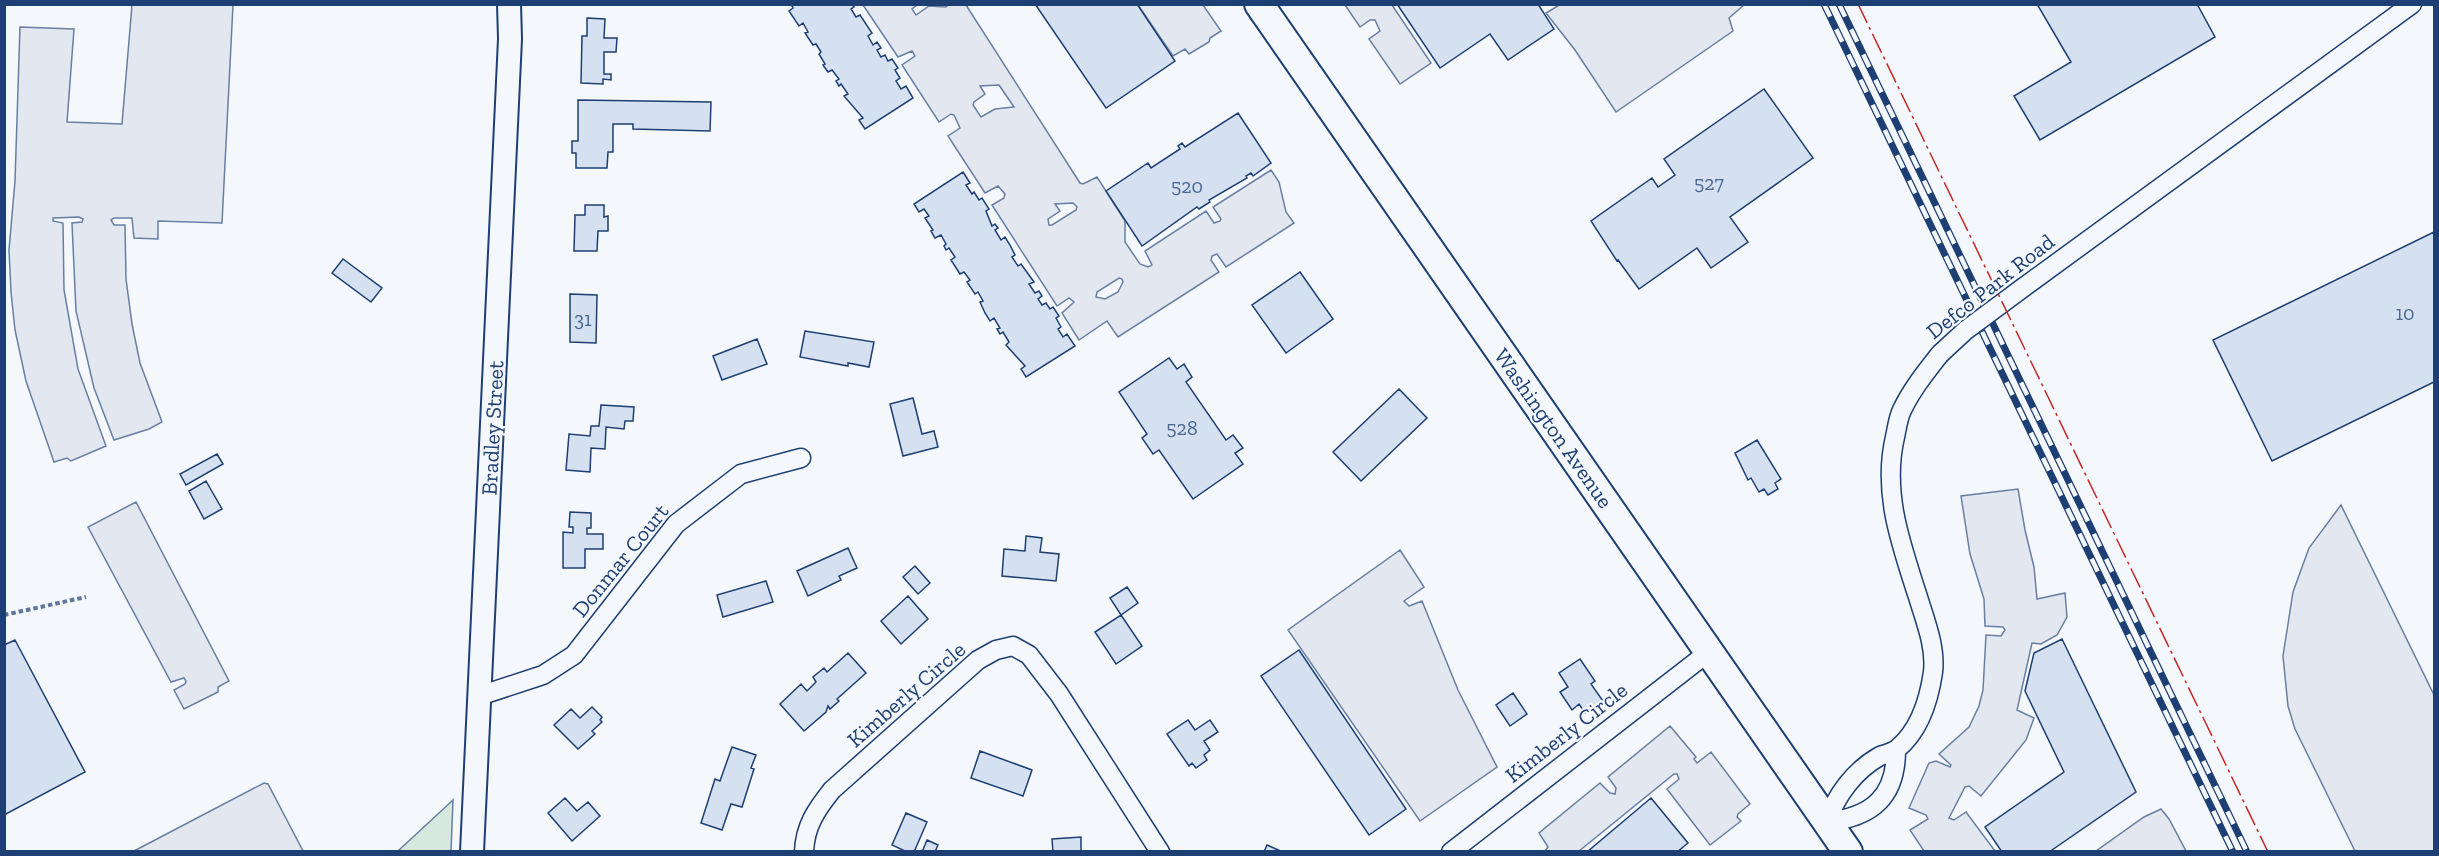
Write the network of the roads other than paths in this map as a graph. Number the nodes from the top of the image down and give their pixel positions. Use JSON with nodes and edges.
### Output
{"nodes":[{"id":1,"x":509,"y":4,"type":"edge"},
{"id":2,"x":1259,"y":4,"type":"edge"},
{"id":3,"x":2412,"y":4,"type":"edge"},
{"id":4,"x":2388,"y":11,"type":"edge"},
{"id":5,"x":801,"y":458,"type":"dead end"},
{"id":6,"x":1710,"y":651,"type":"junction"},
{"id":7,"x":479,"y":696,"type":"junction"},
{"id":8,"x":1896,"y":750,"type":"junction"},
{"id":9,"x":1827,"y":822,"type":"junction"},
{"id":10,"x":472,"y":852,"type":"edge"},
{"id":11,"x":804,"y":852,"type":"edge"},
{"id":12,"x":1160,"y":852,"type":"edge"},
{"id":13,"x":1451,"y":852,"type":"edge"},
{"id":14,"x":1848,"y":852,"type":"edge"}],
"edges":[{"from":1,"to":7,"type":"street","name":"Bradley Street"},
{"from":2,"to":6,"type":"main road","name":"Washington Avenue"},
{"from":3,"to":4,"type":"street","name":"Defco Park Road"},
{"from":4,"to":8,"type":"street","name":"Defco Park Road","bridge":true},
{"from":5,"to":7,"type":"street","name":"Donmar Court"},
{"from":6,"to":9,"type":"main road","name":"Washington Avenue"},
{"from":6,"to":13,"type":"street","name":"Kimberly Circle"},
{"from":7,"to":10,"type":"street","name":"Bradley Street"},
{"from":8,"to":9,"type":"street","name":"Defco Park Road"},
{"from":8,"to":9,"type":"street"},
{"from":9,"to":14,"type":"main road","name":"Washington Avenue"},
{"from":11,"to":12,"type":"street","name":"Kimberly Circle"}]}
